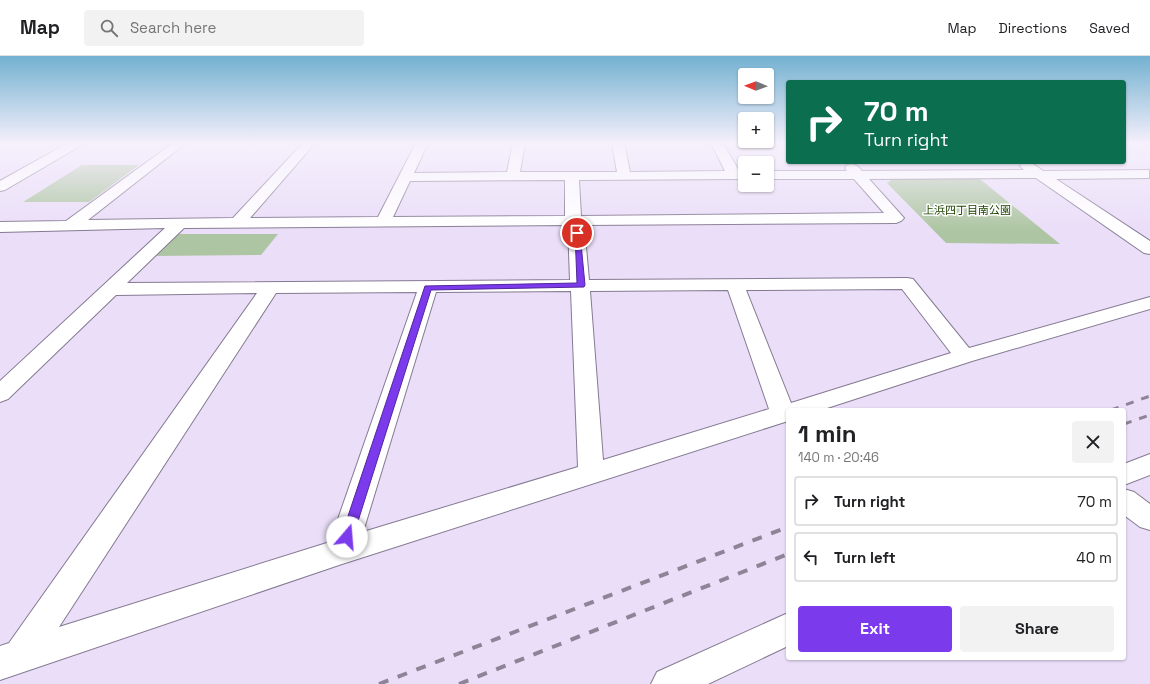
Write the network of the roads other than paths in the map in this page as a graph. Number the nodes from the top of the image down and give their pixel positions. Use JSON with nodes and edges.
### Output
{"nodes":[{"id":1,"x":24,"y":172,"type":"edge"},
{"id":2,"x":141,"y":172,"type":"edge"},
{"id":3,"x":283,"y":172,"type":"edge"},
{"id":4,"x":407,"y":172,"type":"edge"},
{"id":5,"x":514,"y":172,"type":"edge"},
{"id":6,"x":623,"y":172,"type":"edge"},
{"id":7,"x":857,"y":172,"type":"edge"},
{"id":8,"x":1036,"y":172,"type":"edge"},
{"id":9,"x":932,"y":174,"type":"joint"},
{"id":10,"x":1039,"y":174,"type":"junction"},
{"id":11,"x":738,"y":175,"type":"edge"},
{"id":12,"x":774,"y":175,"type":"edge"},
{"id":13,"x":859,"y":175,"type":"junction"},
{"id":14,"x":1149,"y":175,"type":"edge"},
{"id":15,"x":513,"y":176,"type":"junction"},
{"id":16,"x":572,"y":176,"type":"junction"},
{"id":17,"x":624,"y":176,"type":"junction"},
{"id":18,"x":405,"y":177,"type":"junction"},
{"id":19,"x":2,"y":185,"type":"edge"},
{"id":20,"x":574,"y":220,"type":"junction"},
{"id":21,"x":383,"y":222,"type":"junction"},
{"id":22,"x":237,"y":223,"type":"junction"},
{"id":23,"x":179,"y":224,"type":"junction"},
{"id":24,"x":71,"y":225,"type":"junction"},
{"id":25,"x":0,"y":227,"type":"edge"},
{"id":26,"x":1150,"y":249,"type":"edge"},
{"id":27,"x":581,"y":285,"type":"junction"},
{"id":28,"x":735,"y":285,"type":"junction"},
{"id":29,"x":428,"y":288,"type":"junction"},
{"id":30,"x":111,"y":289,"type":"junction"},
{"id":31,"x":270,"y":289,"type":"junction"},
{"id":32,"x":1150,"y":303,"type":"edge"},
{"id":33,"x":964,"y":356,"type":"junction"},
{"id":34,"x":0,"y":394,"type":"edge"},
{"id":35,"x":787,"y":408,"type":"edge"},
{"id":36,"x":802,"y":408,"type":"edge"},
{"id":37,"x":786,"y":413,"type":"edge"},
{"id":38,"x":1150,"y":464,"type":"edge"},
{"id":39,"x":591,"y":474,"type":"junction"},
{"id":40,"x":1126,"y":474,"type":"edge"},
{"id":41,"x":1126,"y":501,"type":"edge"},
{"id":42,"x":1150,"y":519,"type":"edge"},
{"id":43,"x":342,"y":551,"type":"junction"},
{"id":44,"x":786,"y":630,"type":"edge"},
{"id":45,"x":10,"y":660,"type":"edge"},
{"id":46,"x":669,"y":684,"type":"edge"}],
"edges":[{"from":1,"to":19,"type":"street"},
{"from":2,"to":24,"type":"street"},
{"from":3,"to":22,"type":"street"},
{"from":4,"to":18,"type":"street"},
{"from":5,"to":15,"type":"street"},
{"from":6,"to":17,"type":"street"},
{"from":7,"to":13,"type":"street"},
{"from":8,"to":10,"type":"street"},
{"from":9,"to":10,"type":"street"},
{"from":9,"to":13,"type":"street"},
{"from":10,"to":14,"type":"street"},
{"from":10,"to":26,"type":"street"},
{"from":11,"to":17,"type":"street"},
{"from":12,"to":13,"type":"street"},
{"from":13,"to":20,"type":"street"},
{"from":15,"to":16,"type":"street"},
{"from":15,"to":18,"type":"street"},
{"from":16,"to":17,"type":"street"},
{"from":16,"to":20,"type":"street"},
{"from":18,"to":21,"type":"street"},
{"from":20,"to":21,"type":"street"},
{"from":20,"to":27,"type":"street"},
{"from":21,"to":22,"type":"street"},
{"from":22,"to":23,"type":"street"},
{"from":23,"to":24,"type":"street"},
{"from":23,"to":30,"type":"street"},
{"from":24,"to":25,"type":"street"},
{"from":27,"to":28,"type":"street"},
{"from":27,"to":29,"type":"street"},
{"from":27,"to":39,"type":"street"},
{"from":28,"to":33,"type":"street"},
{"from":28,"to":35,"type":"street"},
{"from":29,"to":31,"type":"street"},
{"from":29,"to":43,"type":"street"},
{"from":30,"to":31,"type":"street"},
{"from":30,"to":34,"type":"street"},
{"from":31,"to":45,"type":"street"},
{"from":32,"to":33,"type":"street"},
{"from":33,"to":36,"type":"street"},
{"from":37,"to":39,"type":"street"},
{"from":38,"to":40,"type":"street"},
{"from":39,"to":43,"type":"street"},
{"from":41,"to":42,"type":"street"},
{"from":43,"to":45,"type":"street"},
{"from":44,"to":46,"type":"street"}]}
